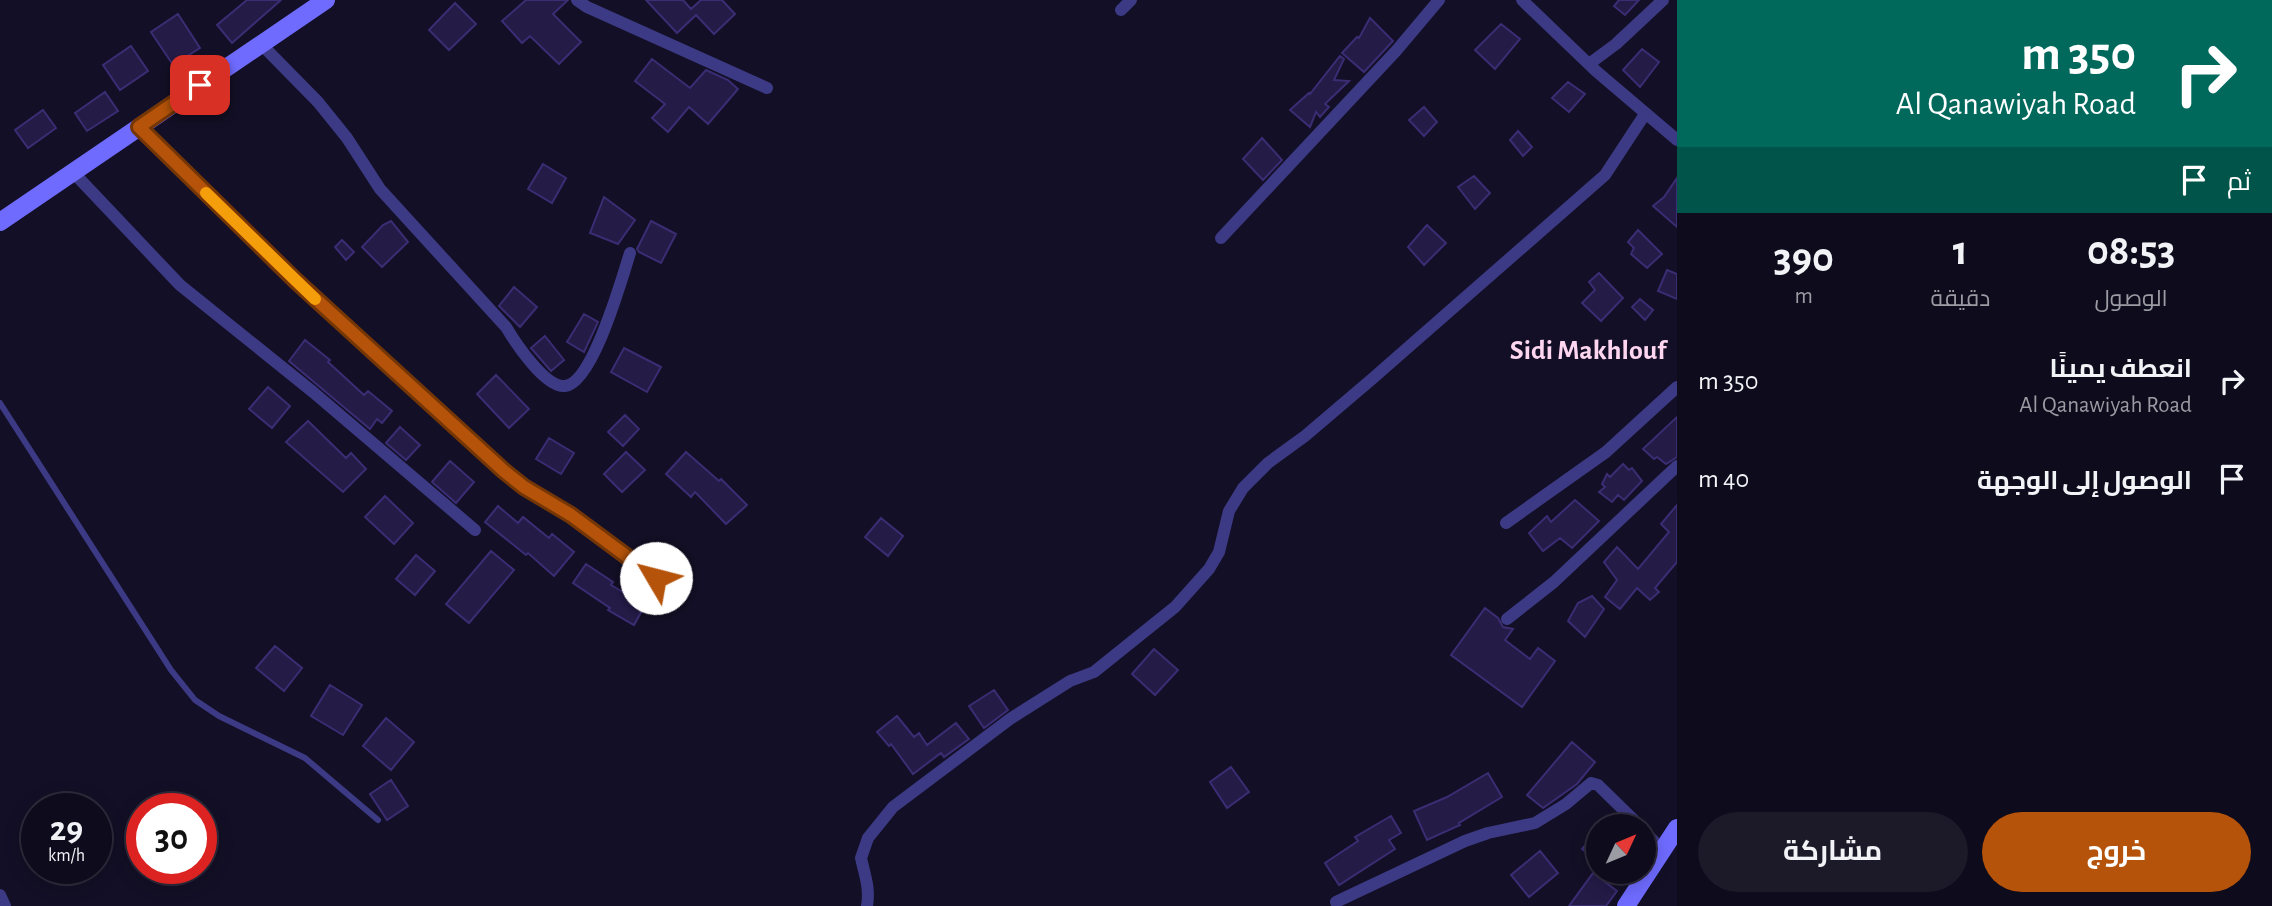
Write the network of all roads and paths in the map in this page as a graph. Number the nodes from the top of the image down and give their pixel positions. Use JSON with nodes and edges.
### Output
{"nodes":[{"id":1,"x":326,"y":0,"type":"edge"},
{"id":2,"x":577,"y":0,"type":"edge"},
{"id":3,"x":1131,"y":0,"type":"edge"},
{"id":4,"x":1439,"y":0,"type":"edge"},
{"id":5,"x":1522,"y":0,"type":"edge"},
{"id":6,"x":1663,"y":0,"type":"edge"},
{"id":7,"x":1121,"y":10,"type":"dead end"},
{"id":8,"x":261,"y":44,"type":"junction"},
{"id":9,"x":1589,"y":64,"type":"junction"},
{"id":10,"x":767,"y":88,"type":"dead end"},
{"id":11,"x":1645,"y":114,"type":"junction"},
{"id":12,"x":139,"y":127,"type":"junction"},
{"id":13,"x":1677,"y":140,"type":"edge"},
{"id":14,"x":72,"y":171,"type":"junction"},
{"id":15,"x":0,"y":222,"type":"edge"},
{"id":16,"x":1221,"y":238,"type":"dead end"},
{"id":17,"x":630,"y":253,"type":"dead end"},
{"id":18,"x":1677,"y":387,"type":"edge"},
{"id":19,"x":0,"y":403,"type":"edge"},
{"id":20,"x":1677,"y":466,"type":"edge"},
{"id":21,"x":1506,"y":523,"type":"dead end"},
{"id":22,"x":475,"y":530,"type":"dead end"},
{"id":23,"x":656,"y":578,"type":"dead end"},
{"id":24,"x":1507,"y":619,"type":"dead end"},
{"id":25,"x":1628,"y":814,"type":"edge"},
{"id":26,"x":378,"y":820,"type":"dead end"},
{"id":27,"x":1677,"y":828,"type":"edge"},
{"id":28,"x":1656,"y":844,"type":"edge"},
{"id":29,"x":1662,"y":850,"type":"junction"},
{"id":30,"x":0,"y":895,"type":"edge"},
{"id":31,"x":1336,"y":902,"type":"dead end"},
{"id":32,"x":5,"y":906,"type":"edge"},
{"id":33,"x":867,"y":906,"type":"edge"},
{"id":34,"x":1626,"y":906,"type":"edge"}],
"edges":[{"from":1,"to":8,"type":"street"},
{"from":2,"to":10,"type":"street"},
{"from":3,"to":7,"type":"street"},
{"from":4,"to":16,"type":"street"},
{"from":5,"to":9,"type":"street"},
{"from":6,"to":9,"type":"street"},
{"from":8,"to":12,"type":"street"},
{"from":8,"to":17,"type":"street"},
{"from":9,"to":11,"type":"street"},
{"from":11,"to":13,"type":"street"},
{"from":11,"to":33,"type":"street"},
{"from":12,"to":14,"type":"street"},
{"from":12,"to":23,"type":"street"},
{"from":14,"to":15,"type":"street"},
{"from":14,"to":22,"type":"street"},
{"from":18,"to":21,"type":"street"},
{"from":19,"to":26,"type":"lane"},
{"from":20,"to":24,"type":"street"},
{"from":25,"to":31,"type":"street"},
{"from":27,"to":29,"type":"street"},
{"from":28,"to":29,"type":"street"},
{"from":29,"to":34,"type":"street"},
{"from":30,"to":32,"type":"street"}]}
